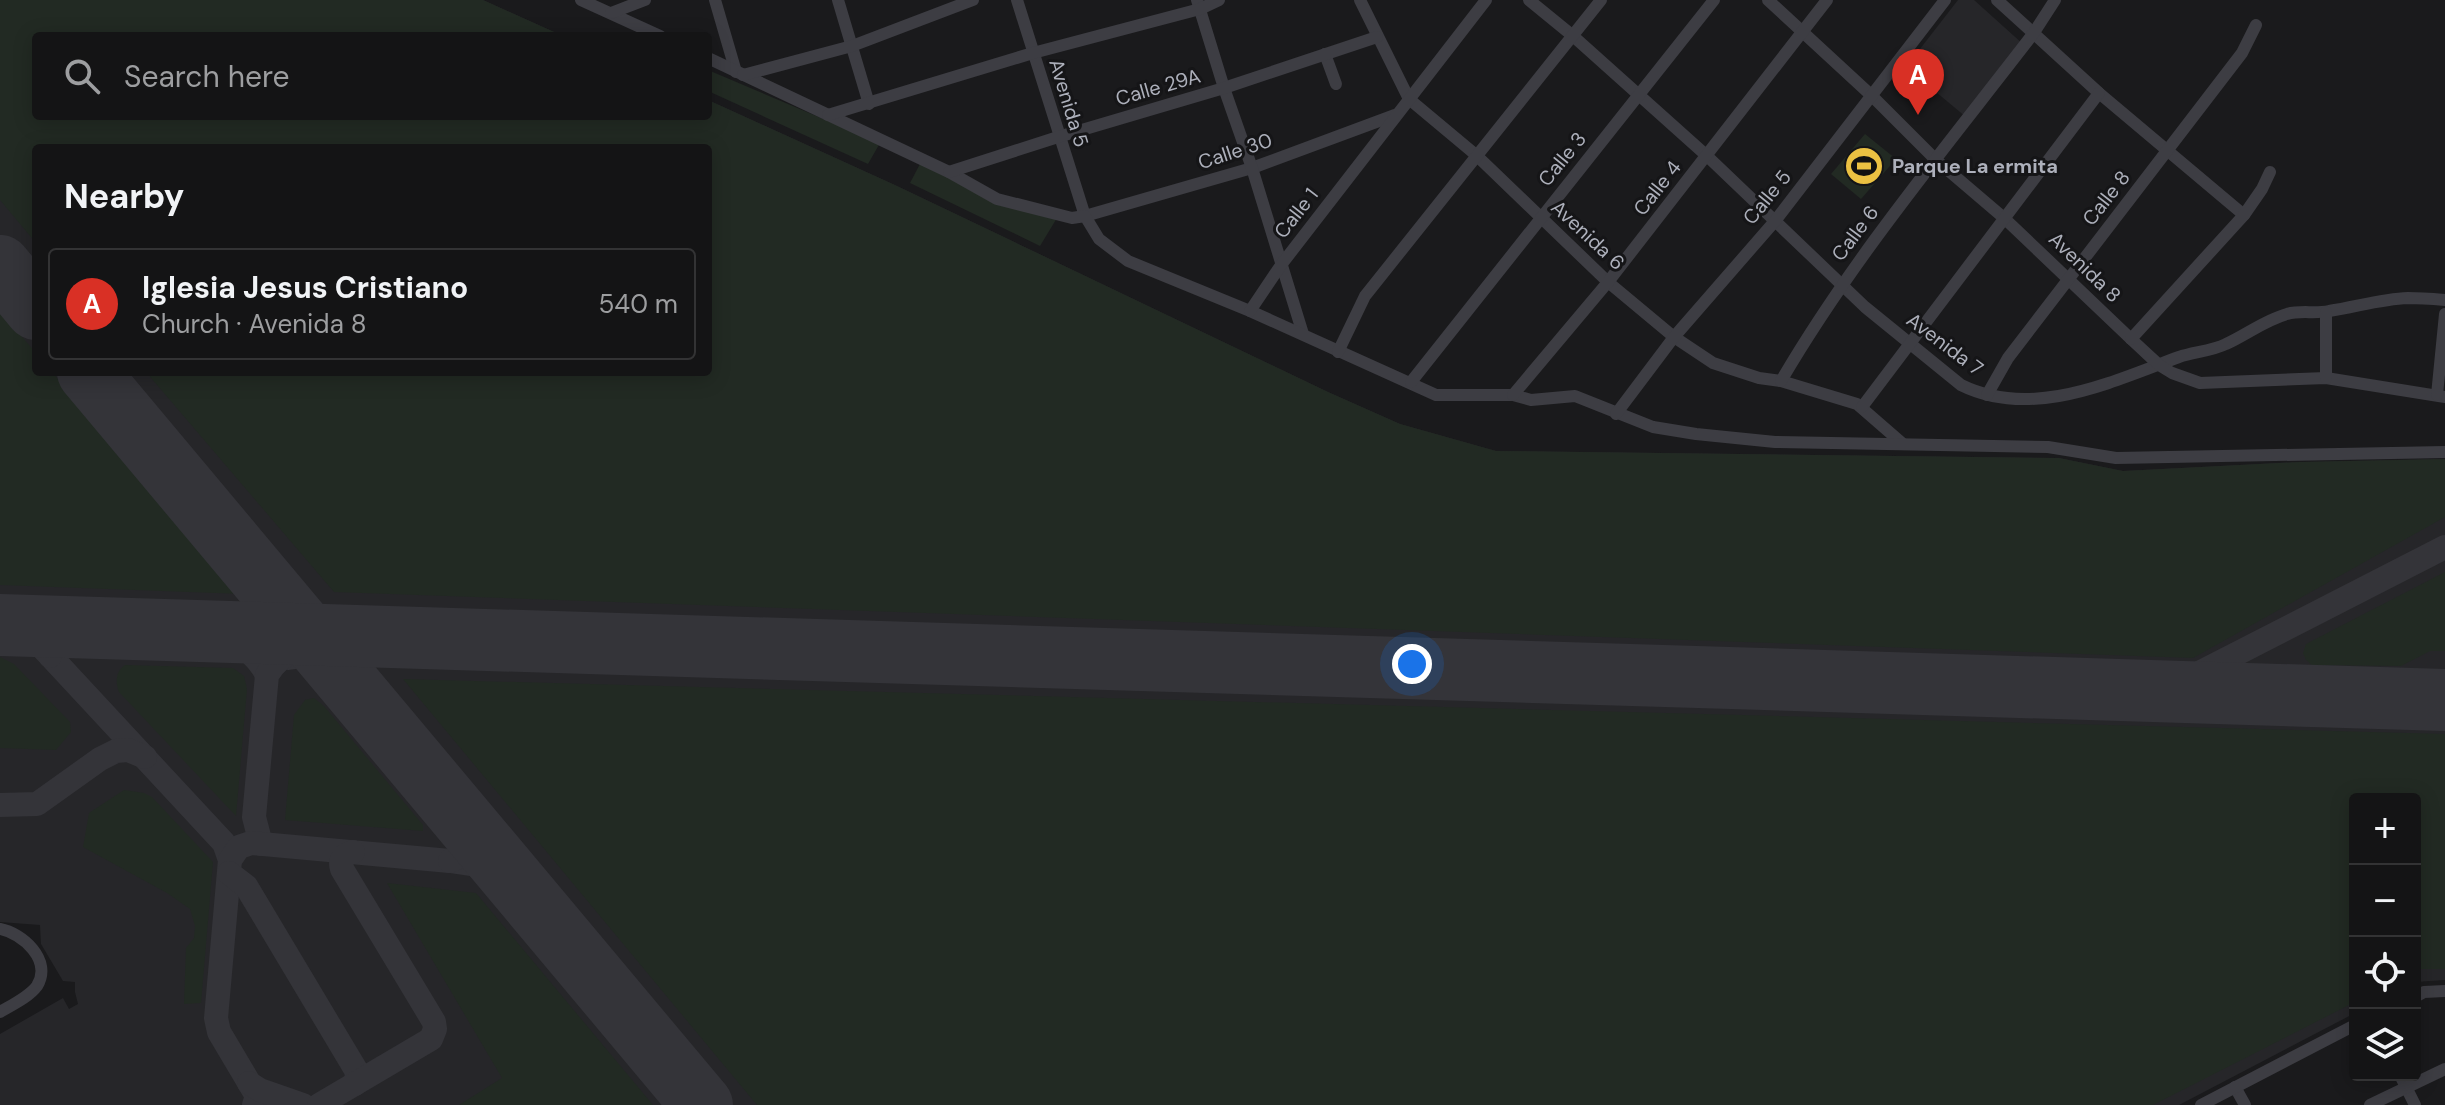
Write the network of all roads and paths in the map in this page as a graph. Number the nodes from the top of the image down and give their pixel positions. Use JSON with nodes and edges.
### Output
{"nodes":[{"id":1,"x":581,"y":0,"type":"edge"},
{"id":2,"x":645,"y":0,"type":"edge"},
{"id":3,"x":715,"y":0,"type":"edge"},
{"id":4,"x":838,"y":0,"type":"edge"},
{"id":5,"x":973,"y":0,"type":"edge"},
{"id":6,"x":1017,"y":0,"type":"edge"},
{"id":7,"x":1219,"y":0,"type":"edge"},
{"id":8,"x":1360,"y":0,"type":"edge"},
{"id":9,"x":1486,"y":0,"type":"edge"},
{"id":10,"x":1529,"y":0,"type":"edge"},
{"id":11,"x":1601,"y":0,"type":"edge"},
{"id":12,"x":1714,"y":0,"type":"edge"},
{"id":13,"x":1768,"y":0,"type":"edge"},
{"id":14,"x":1827,"y":0,"type":"edge"},
{"id":15,"x":1945,"y":0,"type":"edge"},
{"id":16,"x":1997,"y":0,"type":"edge"},
{"id":17,"x":2055,"y":0,"type":"edge"},
{"id":18,"x":1199,"y":4,"type":"edge"},
{"id":19,"x":611,"y":13,"type":"junction"},
{"id":20,"x":2256,"y":25,"type":"dead end"},
{"id":21,"x":651,"y":32,"type":"edge"},
{"id":22,"x":1802,"y":32,"type":"junction"},
{"id":23,"x":2033,"y":34,"type":"junction"},
{"id":24,"x":1573,"y":36,"type":"junction"},
{"id":25,"x":1377,"y":37,"type":"junction"},
{"id":26,"x":852,"y":46,"type":"junction"},
{"id":27,"x":1033,"y":53,"type":"junction"},
{"id":28,"x":1325,"y":54,"type":"junction"},
{"id":29,"x":712,"y":60,"type":"edge"},
{"id":30,"x":740,"y":73,"type":"junction"},
{"id":31,"x":1336,"y":84,"type":"dead end"},
{"id":32,"x":1224,"y":88,"type":"junction"},
{"id":33,"x":2099,"y":93,"type":"junction"},
{"id":34,"x":1638,"y":96,"type":"junction"},
{"id":35,"x":1872,"y":96,"type":"junction"},
{"id":36,"x":1409,"y":99,"type":"junction"},
{"id":37,"x":869,"y":104,"type":"junction"},
{"id":38,"x":828,"y":115,"type":"junction"},
{"id":39,"x":1395,"y":115,"type":"junction"},
{"id":40,"x":1365,"y":126,"type":"junction"},
{"id":41,"x":1058,"y":137,"type":"junction"},
{"id":42,"x":1375,"y":141,"type":"junction"},
{"id":43,"x":2168,"y":152,"type":"junction"},
{"id":44,"x":1476,"y":155,"type":"junction"},
{"id":45,"x":1707,"y":156,"type":"junction"},
{"id":46,"x":1936,"y":160,"type":"junction"},
{"id":47,"x":1252,"y":168,"type":"junction"},
{"id":48,"x":949,"y":172,"type":"junction"},
{"id":49,"x":2270,"y":172,"type":"dead end"},
{"id":50,"x":2244,"y":215,"type":"junction"},
{"id":51,"x":1085,"y":216,"type":"junction"},
{"id":52,"x":1541,"y":218,"type":"junction"},
{"id":53,"x":2004,"y":218,"type":"junction"},
{"id":54,"x":1775,"y":221,"type":"junction"},
{"id":55,"x":1281,"y":265,"type":"junction"},
{"id":56,"x":2069,"y":278,"type":"junction"},
{"id":57,"x":1608,"y":282,"type":"junction"},
{"id":58,"x":1841,"y":285,"type":"junction"},
{"id":59,"x":2445,"y":300,"type":"edge"},
{"id":60,"x":1250,"y":311,"type":"junction"},
{"id":61,"x":2326,"y":312,"type":"junction"},
{"id":62,"x":2445,"y":314,"type":"edge"},
{"id":63,"x":1303,"y":334,"type":"junction"},
{"id":64,"x":1674,"y":337,"type":"junction"},
{"id":65,"x":2131,"y":339,"type":"junction"},
{"id":66,"x":1910,"y":343,"type":"junction"},
{"id":67,"x":1338,"y":352,"type":"junction"},
{"id":68,"x":2159,"y":365,"type":"junction"},
{"id":69,"x":2326,"y":378,"type":"junction"},
{"id":70,"x":1781,"y":381,"type":"junction"},
{"id":71,"x":1411,"y":382,"type":"junction"},
{"id":72,"x":1513,"y":395,"type":"junction"},
{"id":73,"x":1987,"y":395,"type":"junction"},
{"id":74,"x":2441,"y":396,"type":"edge"},
{"id":75,"x":1862,"y":407,"type":"junction"},
{"id":76,"x":1616,"y":414,"type":"junction"},
{"id":77,"x":1903,"y":444,"type":"junction"},
{"id":78,"x":2445,"y":452,"type":"edge"},
{"id":79,"x":0,"y":929,"type":"edge"},
{"id":80,"x":2445,"y":991,"type":"edge"},
{"id":81,"x":2421,"y":994,"type":"edge"},
{"id":82,"x":0,"y":1012,"type":"edge"},
{"id":83,"x":2349,"y":1028,"type":"edge"},
{"id":84,"x":2445,"y":1069,"type":"edge"},
{"id":85,"x":2403,"y":1081,"type":"edge"},
{"id":86,"x":2235,"y":1087,"type":"junction"},
{"id":87,"x":2407,"y":1088,"type":"junction"},
{"id":88,"x":2201,"y":1105,"type":"edge"},
{"id":89,"x":2245,"y":1105,"type":"edge"},
{"id":90,"x":2370,"y":1105,"type":"edge"},
{"id":91,"x":2415,"y":1105,"type":"edge"}],
"edges":[{"from":1,"to":19,"type":"street"},
{"from":2,"to":19,"type":"street"},
{"from":3,"to":30,"type":"street"},
{"from":4,"to":26,"type":"street"},
{"from":5,"to":26,"type":"street"},
{"from":6,"to":27,"type":"street","name":"Avenida 5"},
{"from":7,"to":18,"type":"street"},
{"from":8,"to":25,"type":"street","name":"Avenida 6"},
{"from":9,"to":36,"type":"street","name":"Calle 1"},
{"from":10,"to":24,"type":"street","name":"Avenida 7"},
{"from":11,"to":24,"type":"street"},
{"from":12,"to":34,"type":"street","name":"Calle 3"},
{"from":13,"to":22,"type":"street","name":"Avenida 8"},
{"from":14,"to":22,"type":"street","name":"Calle 4"},
{"from":15,"to":35,"type":"street","name":"Calle 5"},
{"from":16,"to":23,"type":"street"},
{"from":17,"to":23,"type":"street","name":"Calle 6"},
{"from":18,"to":27,"type":"street"},
{"from":18,"to":32,"type":"street"},
{"from":19,"to":21,"type":"street"},
{"from":20,"to":43,"type":"street","name":"Calle 8"},
{"from":22,"to":35,"type":"street","name":"Avenida 8"},
{"from":22,"to":45,"type":"street","name":"Calle 4"},
{"from":23,"to":33,"type":"street"},
{"from":23,"to":46,"type":"street","name":"Calle 6"},
{"from":24,"to":34,"type":"street","name":"Avenida 7"},
{"from":24,"to":44,"type":"street"},
{"from":25,"to":28,"type":"street","name":"Calle 29A"},
{"from":25,"to":36,"type":"street","name":"Avenida 6"},
{"from":26,"to":30,"type":"street"},
{"from":26,"to":37,"type":"street"},
{"from":27,"to":37,"type":"street"},
{"from":27,"to":41,"type":"street","name":"Avenida 5"},
{"from":28,"to":31,"type":"street"},
{"from":28,"to":32,"type":"street","name":"Calle 29A"},
{"from":29,"to":30,"type":"street"},
{"from":30,"to":38,"type":"street"},
{"from":32,"to":41,"type":"street","name":"Calle 29A"},
{"from":32,"to":47,"type":"street"},
{"from":33,"to":43,"type":"street"},
{"from":33,"to":53,"type":"street"},
{"from":34,"to":45,"type":"street","name":"Avenida 7"},
{"from":34,"to":52,"type":"street","name":"Calle 3"},
{"from":35,"to":46,"type":"street","name":"Avenida 8"},
{"from":35,"to":54,"type":"street","name":"Calle 5"},
{"from":36,"to":39,"type":"street","name":"Calle 1"},
{"from":36,"to":44,"type":"street","name":"Avenida 6"},
{"from":37,"to":38,"type":"street"},
{"from":38,"to":48,"type":"street"},
{"from":39,"to":40,"type":"street","name":"Calle 30"},
{"from":39,"to":42,"type":"street","name":"Calle 1"},
{"from":40,"to":42,"type":"street"},
{"from":40,"to":47,"type":"street","name":"Calle 30"},
{"from":41,"to":48,"type":"street","name":"Calle 29A"},
{"from":41,"to":51,"type":"street","name":"Avenida 5"},
{"from":42,"to":55,"type":"street","name":"Calle 1"},
{"from":43,"to":50,"type":"street"},
{"from":43,"to":56,"type":"street","name":"Calle 8"},
{"from":44,"to":52,"type":"street","name":"Avenida 6"},
{"from":44,"to":67,"type":"street"},
{"from":45,"to":54,"type":"street","name":"Avenida 7"},
{"from":45,"to":57,"type":"street","name":"Calle 4"},
{"from":46,"to":53,"type":"street","name":"Avenida 8"},
{"from":46,"to":58,"type":"street","name":"Calle 6"},
{"from":47,"to":51,"type":"street","name":"Calle 30"},
{"from":47,"to":55,"type":"street"},
{"from":48,"to":51,"type":"street"},
{"from":49,"to":50,"type":"street"},
{"from":50,"to":65,"type":"street"},
{"from":51,"to":60,"type":"street","name":"Avenida 5"},
{"from":52,"to":57,"type":"street","name":"Avenida 6"},
{"from":52,"to":71,"type":"street","name":"Calle 3"},
{"from":53,"to":56,"type":"street","name":"Avenida 8"},
{"from":53,"to":66,"type":"street"},
{"from":54,"to":58,"type":"street","name":"Avenida 7"},
{"from":54,"to":64,"type":"street","name":"Calle 5"},
{"from":55,"to":60,"type":"street","name":"Calle 1"},
{"from":55,"to":63,"type":"street"},
{"from":56,"to":65,"type":"street","name":"Avenida 8"},
{"from":56,"to":73,"type":"street","name":"Calle 8"},
{"from":57,"to":64,"type":"street","name":"Avenida 6"},
{"from":57,"to":72,"type":"street","name":"Calle 4"},
{"from":58,"to":66,"type":"street","name":"Avenida 7"},
{"from":58,"to":70,"type":"street","name":"Calle 6"},
{"from":59,"to":61,"type":"street","name":"Avenida 7"},
{"from":60,"to":63,"type":"street","name":"Avenida 5"},
{"from":61,"to":68,"type":"street","name":"Avenida 7"},
{"from":61,"to":69,"type":"street"},
{"from":62,"to":74,"type":"street"},
{"from":63,"to":67,"type":"street","name":"Avenida 5"},
{"from":64,"to":70,"type":"street","name":"Avenida 6"},
{"from":64,"to":76,"type":"street","name":"Calle 5"},
{"from":65,"to":68,"type":"street","name":"Avenida 8"},
{"from":66,"to":73,"type":"street","name":"Avenida 7"},
{"from":66,"to":75,"type":"street"},
{"from":67,"to":71,"type":"street","name":"Avenida 5"},
{"from":68,"to":69,"type":"street","name":"Avenida 8"},
{"from":68,"to":73,"type":"street","name":"Avenida 7"},
{"from":69,"to":74,"type":"street","name":"Avenida 8"},
{"from":70,"to":75,"type":"street","name":"Avenida 6"},
{"from":71,"to":72,"type":"street","name":"Avenida 5"},
{"from":72,"to":76,"type":"street","name":"Avenida 5"},
{"from":75,"to":77,"type":"street"},
{"from":76,"to":77,"type":"street","name":"Avenida 5"},
{"from":77,"to":78,"type":"street","name":"Avenida 5"},
{"from":79,"to":82,"type":"street"},
{"from":80,"to":81,"type":"street"},
{"from":83,"to":86,"type":"street"},
{"from":84,"to":87,"type":"street"},
{"from":85,"to":87,"type":"street"},
{"from":86,"to":88,"type":"street"},
{"from":86,"to":89,"type":"street"},
{"from":87,"to":90,"type":"street"},
{"from":87,"to":91,"type":"street"}]}
